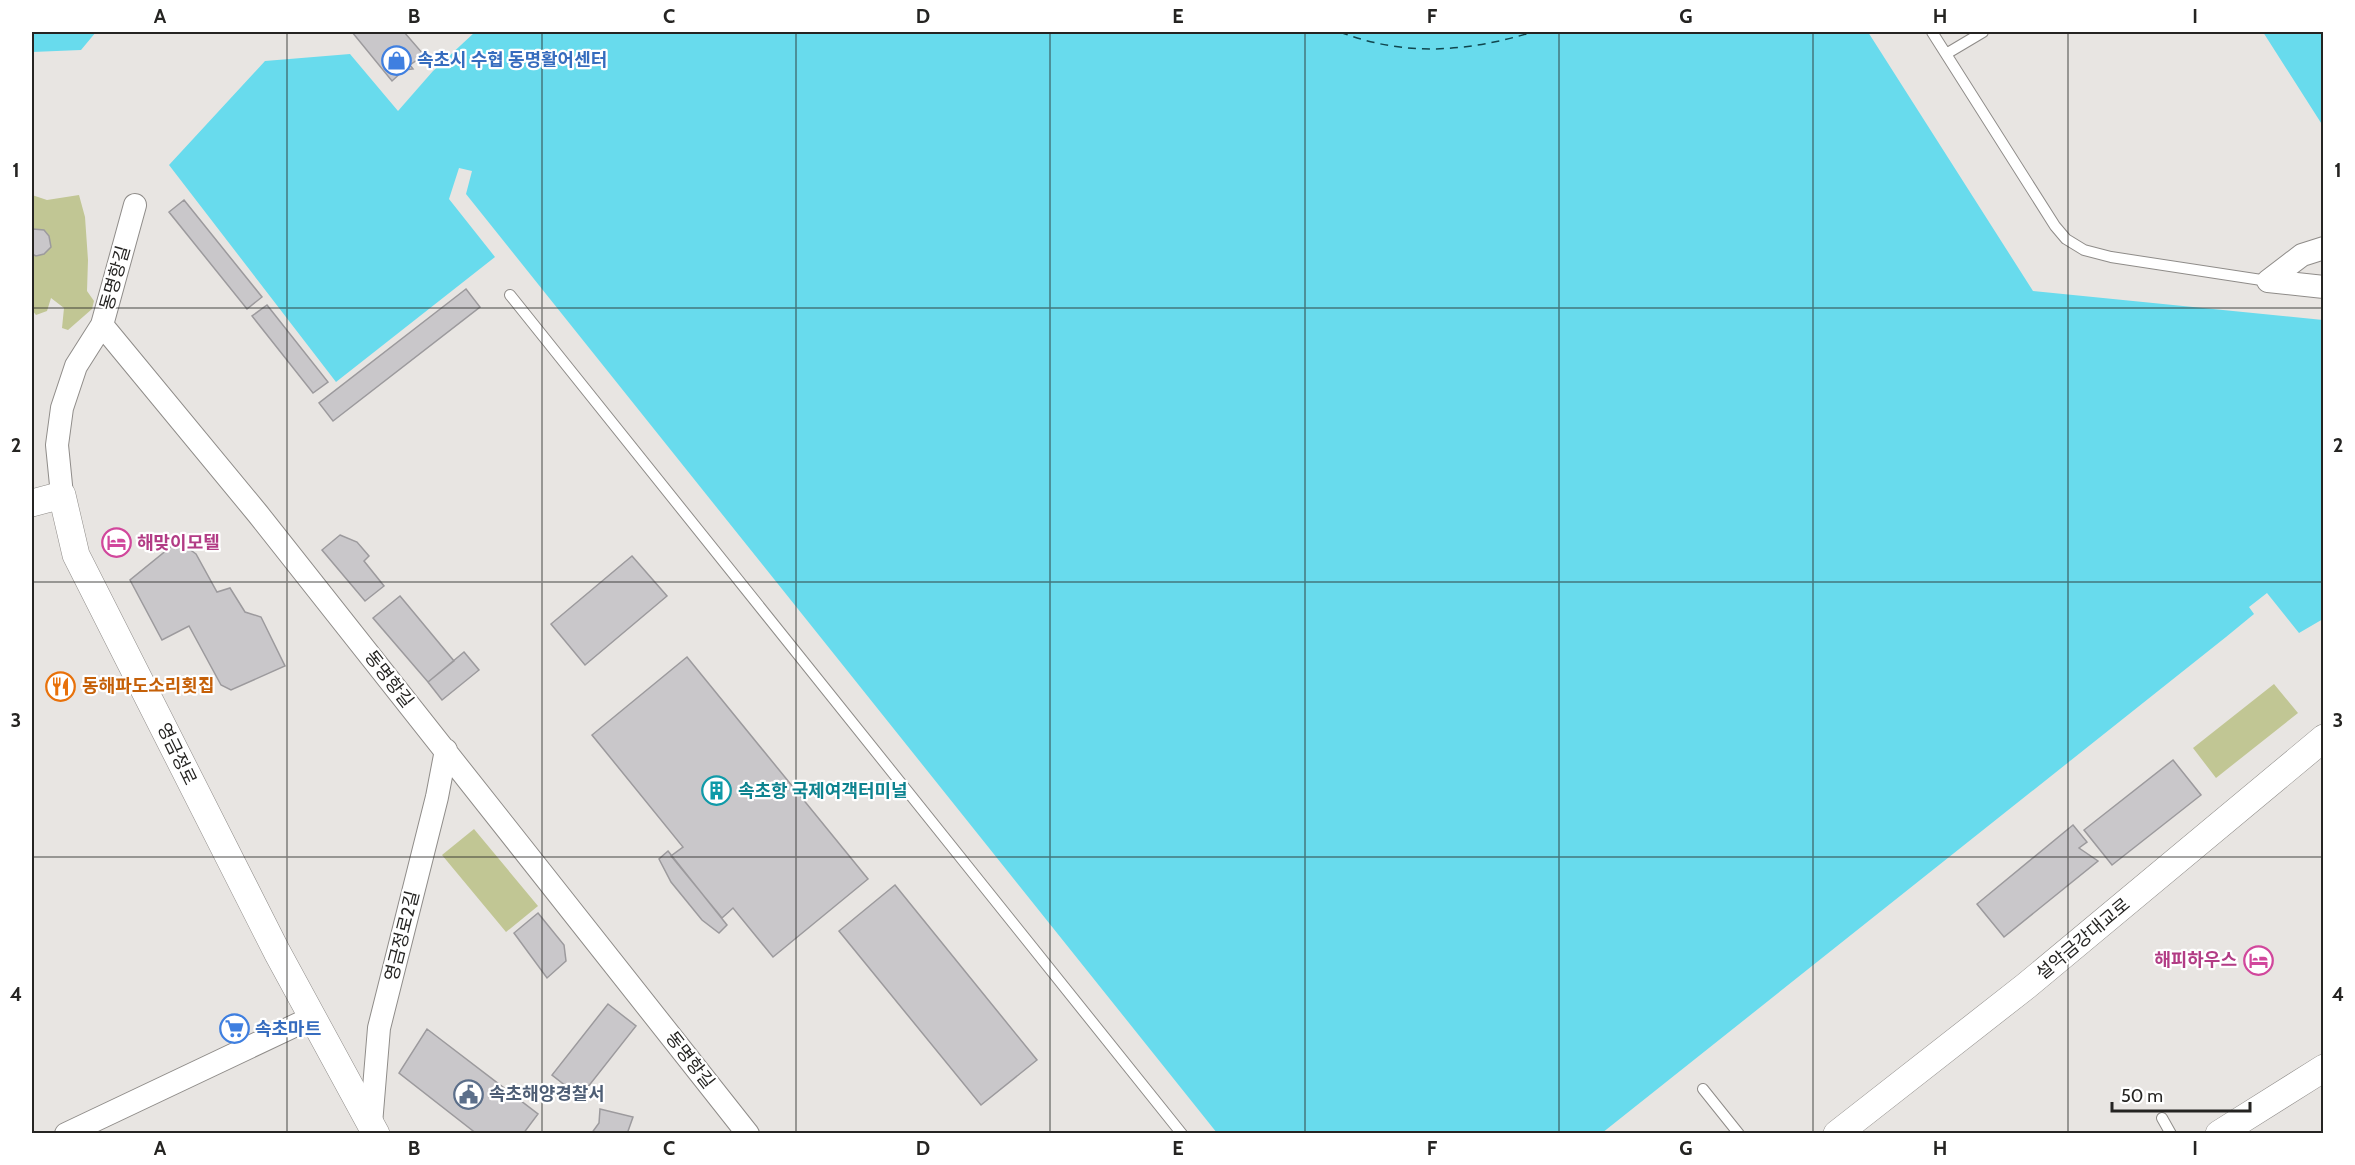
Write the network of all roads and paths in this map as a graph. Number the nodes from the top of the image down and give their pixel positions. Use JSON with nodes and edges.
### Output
{"nodes":[{"id":1,"x":1932,"y":32,"type":"edge"},
{"id":2,"x":1983,"y":32,"type":"edge"},
{"id":3,"x":1947,"y":54,"type":"junction"},
{"id":4,"x":135,"y":205,"type":"dead end"},
{"id":5,"x":2324,"y":248,"type":"edge"},
{"id":6,"x":2268,"y":281,"type":"junction"},
{"id":7,"x":2324,"y":287,"type":"edge"},
{"id":8,"x":510,"y":295,"type":"dead end"},
{"id":9,"x":102,"y":325,"type":"junction"},
{"id":10,"x":62,"y":495,"type":"junction"},
{"id":11,"x":32,"y":503,"type":"edge"},
{"id":12,"x":2324,"y":738,"type":"edge"},
{"id":13,"x":446,"y":750,"type":"junction"},
{"id":14,"x":313,"y":1017,"type":"junction"},
{"id":15,"x":2324,"y":1068,"type":"edge"},
{"id":16,"x":1703,"y":1089,"type":"dead end"},
{"id":17,"x":2162,"y":1118,"type":"dead end"},
{"id":18,"x":374,"y":1129,"type":"edge"},
{"id":19,"x":66,"y":1134,"type":"edge"},
{"id":20,"x":748,"y":1134,"type":"edge"},
{"id":21,"x":1182,"y":1134,"type":"edge"},
{"id":22,"x":1739,"y":1134,"type":"edge"},
{"id":23,"x":1837,"y":1134,"type":"edge"},
{"id":24,"x":2171,"y":1134,"type":"edge"},
{"id":25,"x":2219,"y":1134,"type":"edge"}],
"edges":[{"from":1,"to":3,"type":"lane"},
{"from":2,"to":3,"type":"lane"},
{"from":3,"to":6,"type":"lane"},
{"from":4,"to":9,"type":"street","name":"동명항길"},
{"from":5,"to":6,"type":"street"},
{"from":6,"to":7,"type":"street"},
{"from":8,"to":21,"type":"lane"},
{"from":9,"to":10,"type":"street","name":"영금정로"},
{"from":9,"to":13,"type":"street","name":"동명항길"},
{"from":10,"to":11,"type":"street"},
{"from":10,"to":14,"type":"street","name":"영금정로"},
{"from":12,"to":23,"type":"street","name":"설악금강대교로"},
{"from":13,"to":18,"type":"street","name":"영금정로2길"},
{"from":13,"to":20,"type":"street","name":"동명항길"},
{"from":14,"to":18,"type":"street","name":"영금정로"},
{"from":14,"to":19,"type":"street"},
{"from":15,"to":25,"type":"street"},
{"from":16,"to":22,"type":"lane"},
{"from":17,"to":24,"type":"lane"}]}
